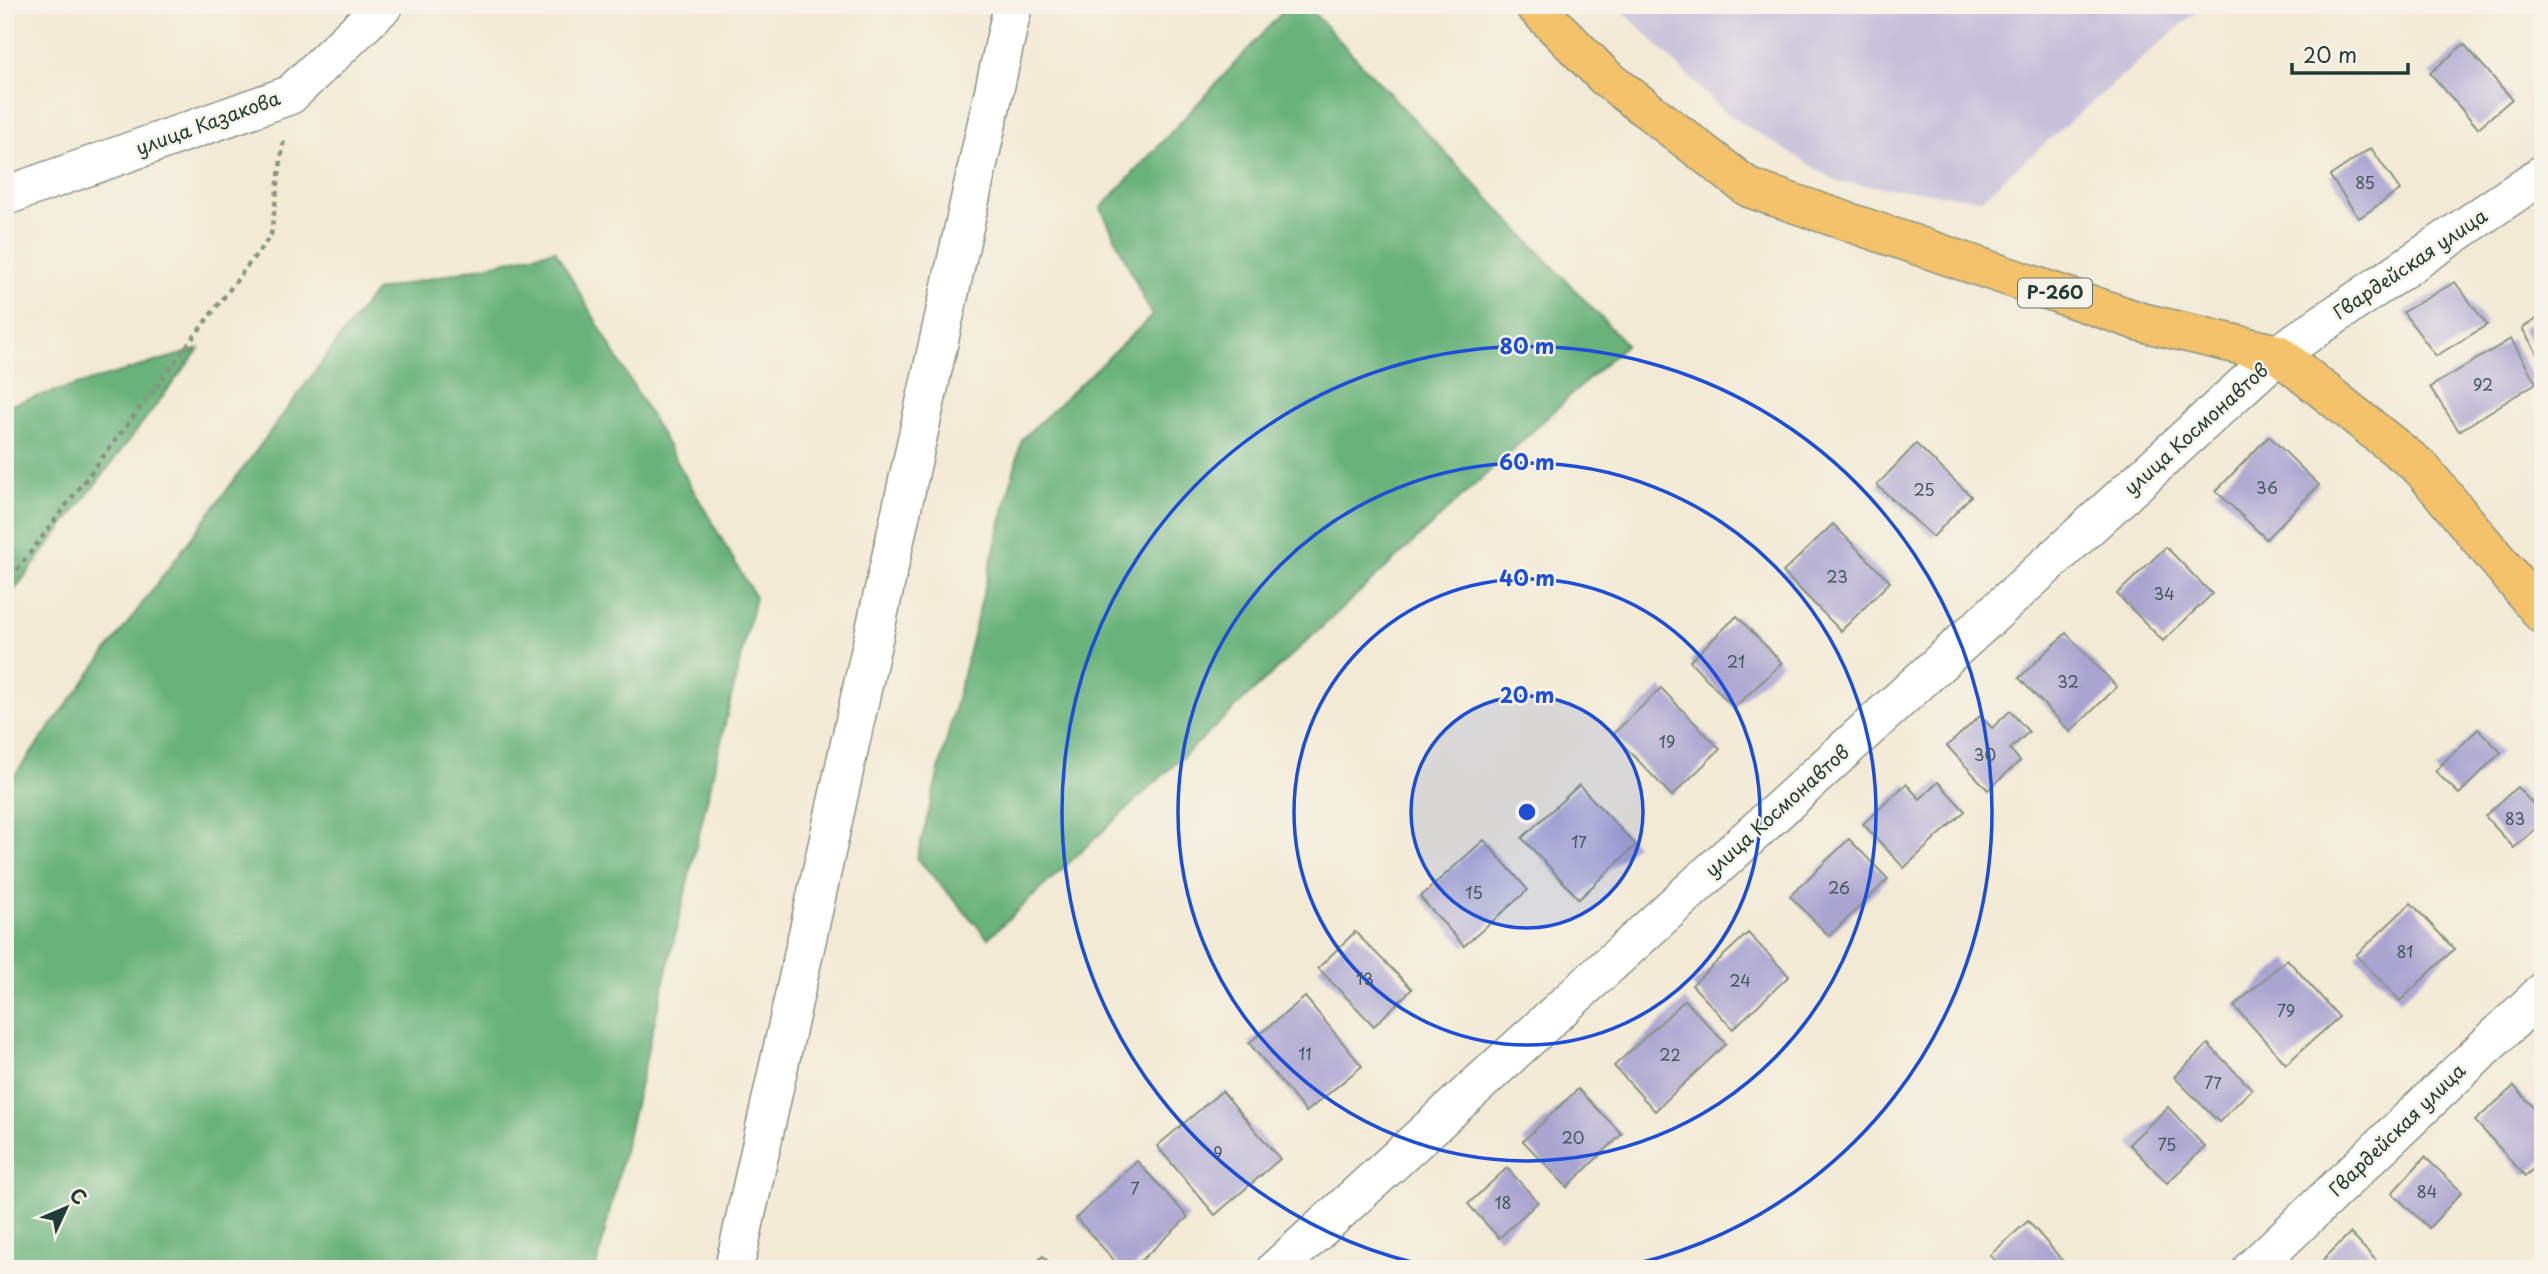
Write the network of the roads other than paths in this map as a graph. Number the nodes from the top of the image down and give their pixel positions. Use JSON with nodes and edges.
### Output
{"nodes":[{"id":1,"x":384,"y":5,"type":"edge"},
{"id":2,"x":1013,"y":5,"type":"edge"},
{"id":3,"x":1534,"y":5,"type":"edge"},
{"id":4,"x":2543,"y":174,"type":"edge"},
{"id":5,"x":5,"y":196,"type":"edge"},
{"id":6,"x":2278,"y":354,"type":"junction"},
{"id":7,"x":2543,"y":615,"type":"edge"},
{"id":8,"x":2543,"y":992,"type":"edge"},
{"id":9,"x":734,"y":1269,"type":"edge"},
{"id":10,"x":1276,"y":1269,"type":"edge"},
{"id":11,"x":2252,"y":1269,"type":"edge"}],
"edges":[{"from":1,"to":5,"type":"street","name":"улица Казакова"},
{"from":2,"to":9,"type":"street"},
{"from":3,"to":6,"type":"highway","number":"Р-260"},
{"from":4,"to":6,"type":"street","name":"Гвардейская улица"},
{"from":6,"to":7,"type":"highway","number":"Р-260"},
{"from":6,"to":10,"type":"street","name":"улица Космонавтов"},
{"from":8,"to":11,"type":"street","name":"Гвардейская улица"}]}
